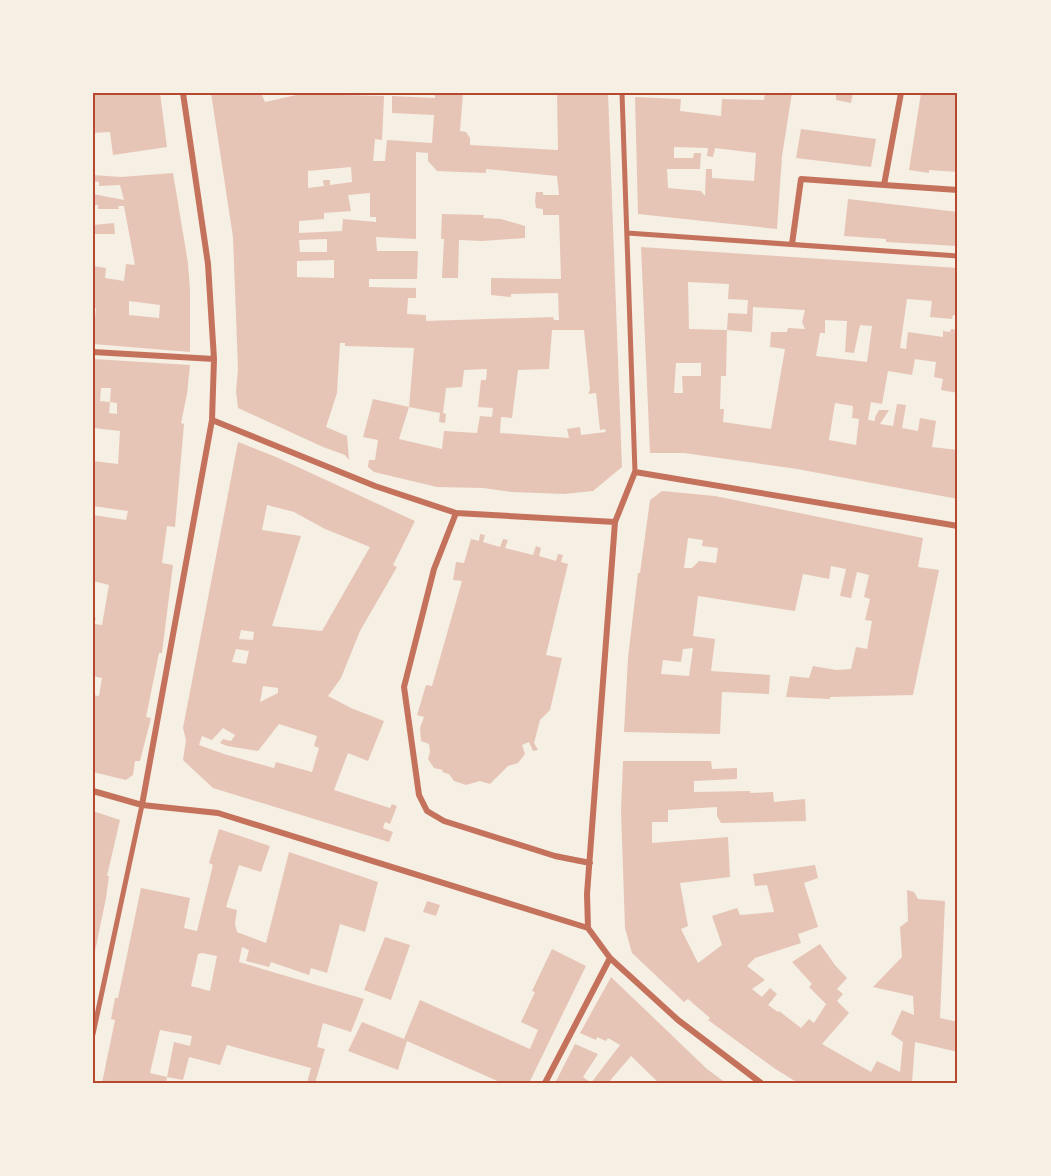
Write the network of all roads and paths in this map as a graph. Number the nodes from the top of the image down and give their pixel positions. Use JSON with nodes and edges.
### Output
{"nodes":[{"id":1,"x":183,"y":93,"type":"edge"},
{"id":2,"x":622,"y":93,"type":"edge"},
{"id":3,"x":901,"y":93,"type":"edge"},
{"id":4,"x":884,"y":185,"type":"junction"},
{"id":5,"x":958,"y":190,"type":"edge"},
{"id":6,"x":627,"y":233,"type":"junction"},
{"id":7,"x":792,"y":244,"type":"junction"},
{"id":8,"x":958,"y":256,"type":"edge"},
{"id":9,"x":93,"y":352,"type":"edge"},
{"id":10,"x":214,"y":360,"type":"junction"},
{"id":11,"x":212,"y":420,"type":"junction"},
{"id":12,"x":636,"y":472,"type":"junction"},
{"id":13,"x":456,"y":513,"type":"junction"},
{"id":14,"x":615,"y":522,"type":"junction"},
{"id":15,"x":958,"y":526,"type":"edge"},
{"id":16,"x":93,"y":791,"type":"edge"},
{"id":17,"x":142,"y":805,"type":"junction"},
{"id":18,"x":590,"y":863,"type":"junction"},
{"id":19,"x":588,"y":928,"type":"junction"},
{"id":20,"x":610,"y":957,"type":"junction"},
{"id":21,"x":93,"y":1034,"type":"edge"},
{"id":22,"x":544,"y":1083,"type":"edge"},
{"id":23,"x":761,"y":1083,"type":"edge"}],
"edges":[{"from":1,"to":10,"type":"street"},
{"from":2,"to":6,"type":"street"},
{"from":3,"to":4,"type":"street"},
{"from":4,"to":5,"type":"street"},
{"from":4,"to":7,"type":"street"},
{"from":6,"to":7,"type":"street"},
{"from":6,"to":12,"type":"street"},
{"from":7,"to":8,"type":"street"},
{"from":9,"to":10,"type":"street"},
{"from":10,"to":11,"type":"street"},
{"from":11,"to":13,"type":"street"},
{"from":11,"to":17,"type":"street"},
{"from":12,"to":14,"type":"street"},
{"from":12,"to":15,"type":"street"},
{"from":13,"to":14,"type":"street"},
{"from":13,"to":18,"type":"street"},
{"from":14,"to":18,"type":"street"},
{"from":16,"to":17,"type":"street"},
{"from":17,"to":19,"type":"street"},
{"from":17,"to":21,"type":"street"},
{"from":18,"to":19,"type":"street"},
{"from":19,"to":20,"type":"street"},
{"from":20,"to":22,"type":"street"},
{"from":20,"to":23,"type":"street"}]}
